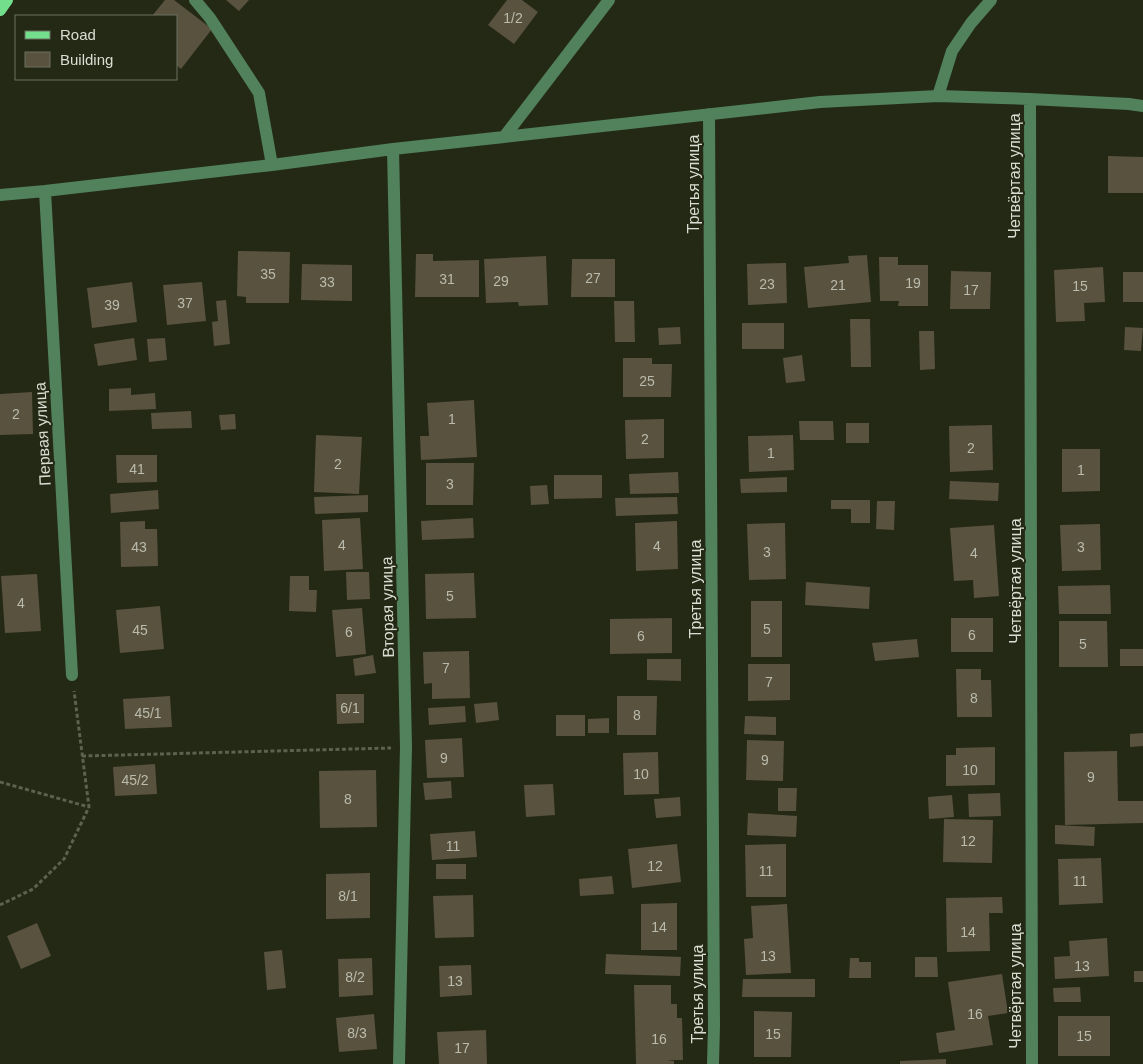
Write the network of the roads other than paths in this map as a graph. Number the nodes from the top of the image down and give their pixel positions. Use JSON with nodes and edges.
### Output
{"nodes":[{"id":1,"x":7,"y":0,"type":"edge"},
{"id":2,"x":195,"y":0,"type":"edge"},
{"id":3,"x":609,"y":0,"type":"edge"},
{"id":4,"x":991,"y":0,"type":"edge"},
{"id":5,"x":0,"y":10,"type":"edge"},
{"id":6,"x":938,"y":96,"type":"junction"},
{"id":7,"x":1030,"y":99,"type":"junction"},
{"id":8,"x":1143,"y":106,"type":"edge"},
{"id":9,"x":709,"y":114,"type":"junction"},
{"id":10,"x":504,"y":136,"type":"junction"},
{"id":11,"x":393,"y":149,"type":"junction"},
{"id":12,"x":272,"y":166,"type":"junction"},
{"id":13,"x":45,"y":191,"type":"junction"},
{"id":14,"x":0,"y":195,"type":"edge"},
{"id":15,"x":72,"y":675,"type":"road end"},
{"id":16,"x":399,"y":1064,"type":"edge"},
{"id":17,"x":713,"y":1064,"type":"edge"},
{"id":18,"x":1032,"y":1064,"type":"edge"}],
"edges":[{"from":1,"to":5,"type":"main road"},
{"from":2,"to":12,"type":"street"},
{"from":3,"to":10,"type":"street"},
{"from":4,"to":6,"type":"street"},
{"from":6,"to":7,"type":"street"},
{"from":6,"to":9,"type":"street"},
{"from":7,"to":8,"type":"street"},
{"from":7,"to":18,"type":"street","name":"Четвёртая улица"},
{"from":9,"to":10,"type":"street"},
{"from":9,"to":17,"type":"street","name":"Третья улица"},
{"from":10,"to":11,"type":"street"},
{"from":11,"to":12,"type":"street"},
{"from":11,"to":16,"type":"street","name":"Вторая улица"},
{"from":12,"to":13,"type":"street"},
{"from":13,"to":14,"type":"street"},
{"from":13,"to":15,"type":"street","name":"Первая улица"}]}
